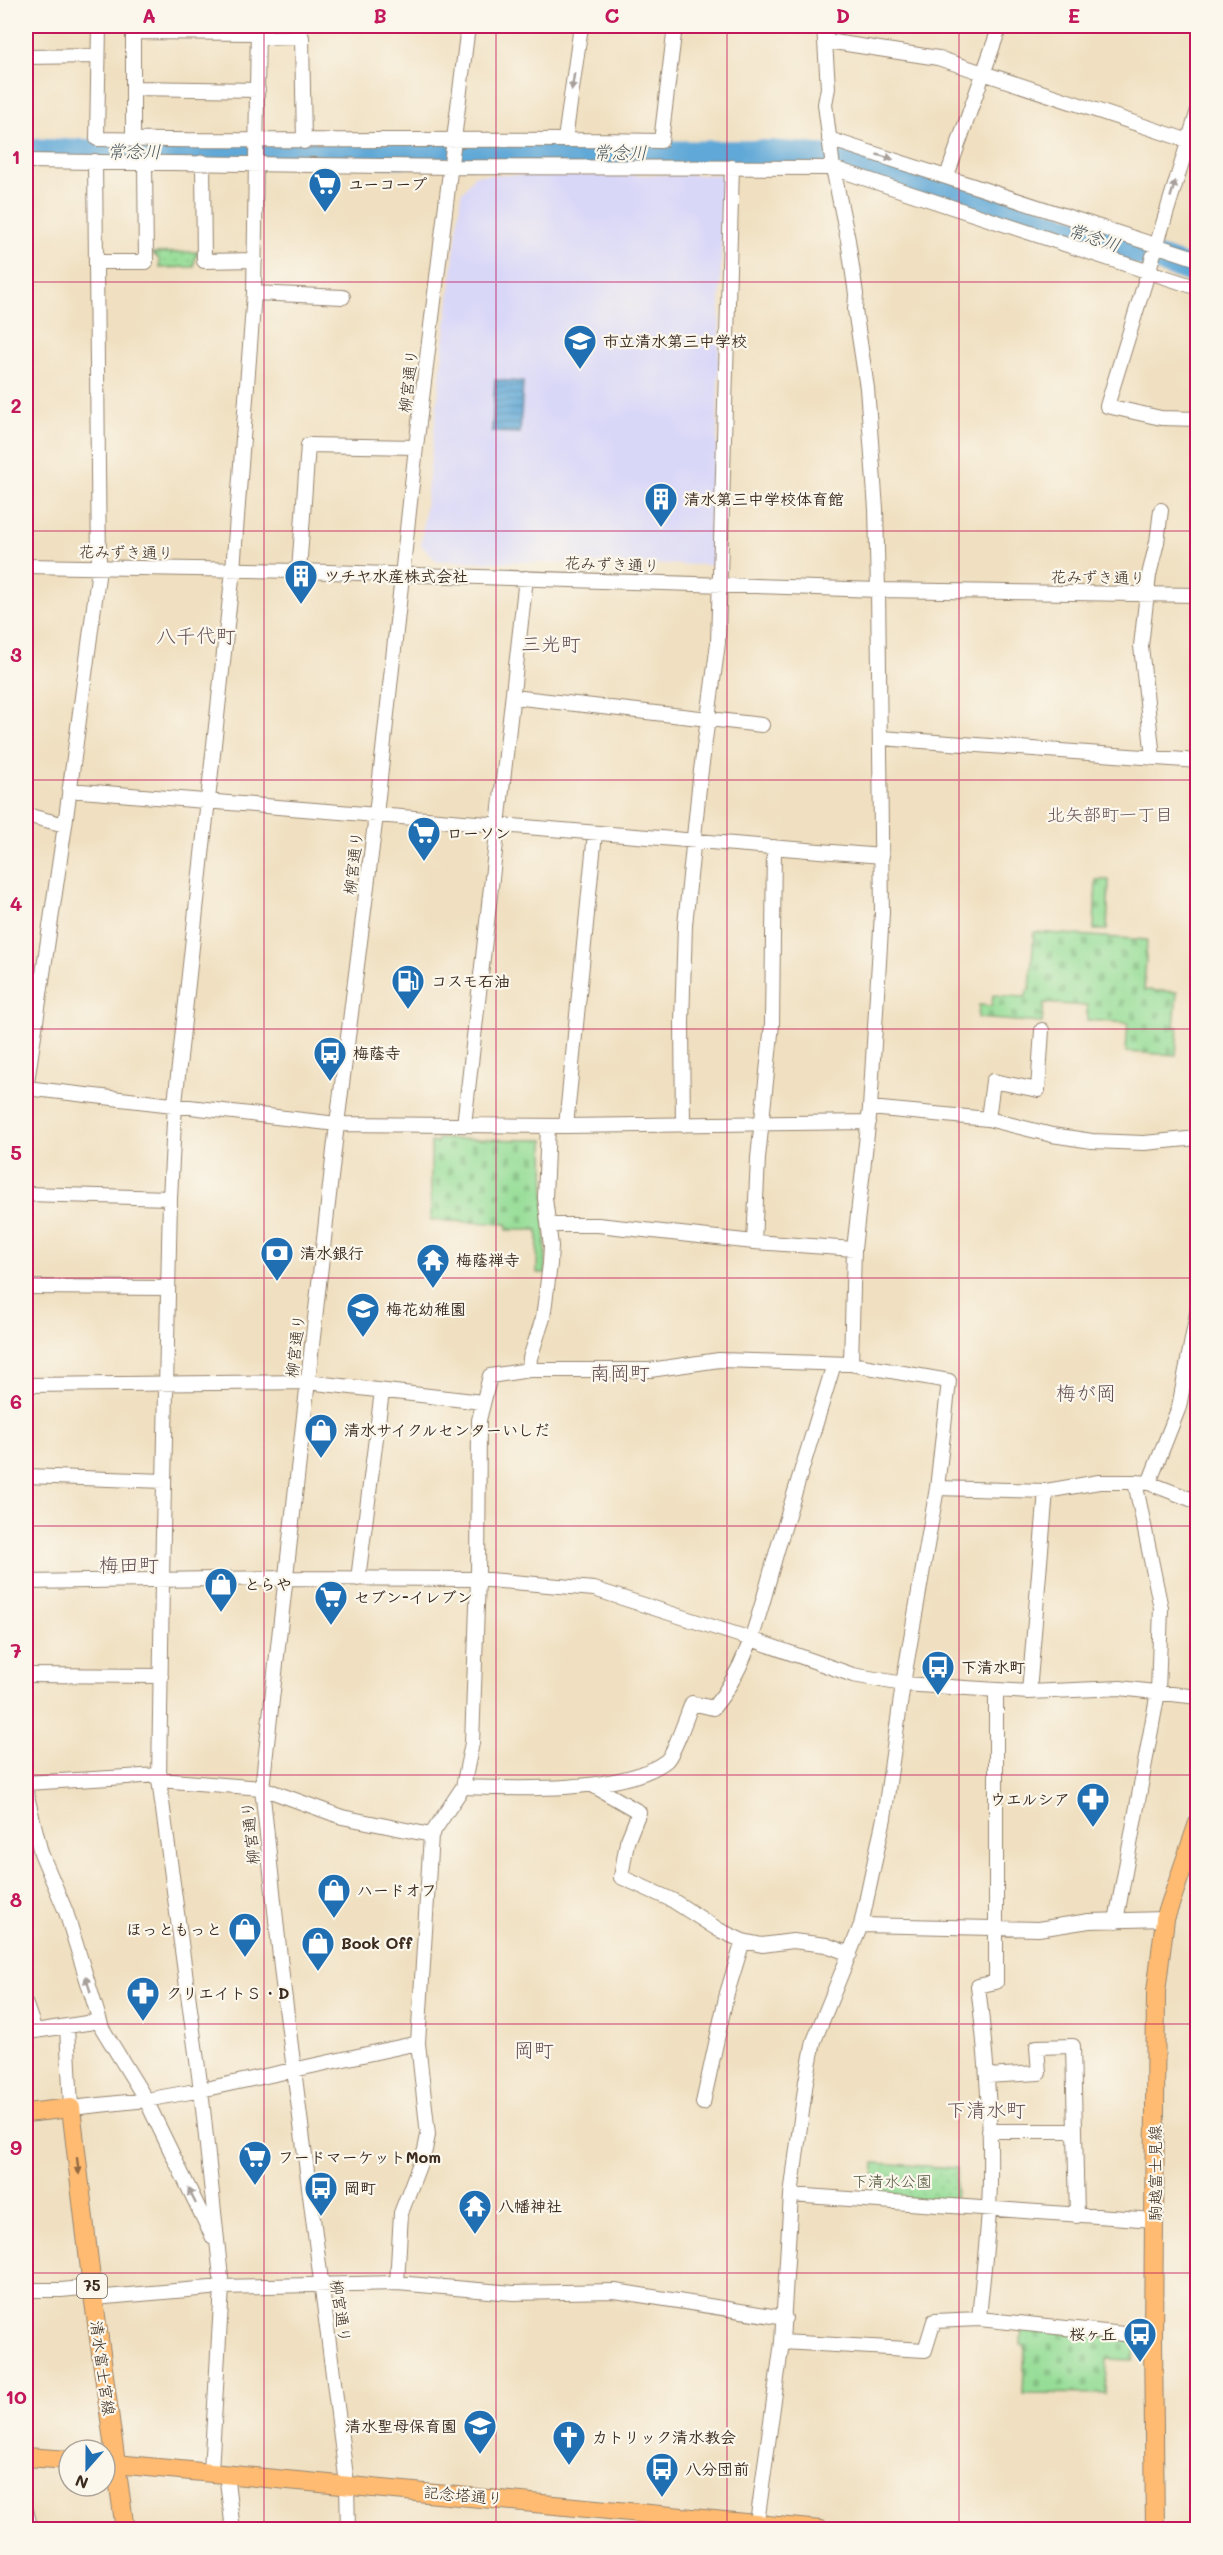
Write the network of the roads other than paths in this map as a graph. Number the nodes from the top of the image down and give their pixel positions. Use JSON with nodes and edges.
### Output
{"nodes":[{"id":1,"x":99,"y":26,"type":"edge"},
{"id":2,"x":468,"y":26,"type":"edge"},
{"id":3,"x":580,"y":26,"type":"edge"},
{"id":4,"x":675,"y":26,"type":"edge"},
{"id":5,"x":824,"y":26,"type":"edge"},
{"id":6,"x":1000,"y":26,"type":"edge"},
{"id":7,"x":133,"y":29,"type":"edge"},
{"id":8,"x":258,"y":32,"type":"edge"},
{"id":9,"x":826,"y":40,"type":"junction"},
{"id":10,"x":98,"y":56,"type":"junction"},
{"id":11,"x":26,"y":57,"type":"edge"},
{"id":12,"x":984,"y":72,"type":"junction"},
{"id":13,"x":133,"y":88,"type":"junction"},
{"id":14,"x":258,"y":90,"type":"junction"},
{"id":15,"x":1197,"y":110,"type":"edge"},
{"id":16,"x":565,"y":139,"type":"junction"},
{"id":17,"x":133,"y":140,"type":"junction"},
{"id":18,"x":455,"y":141,"type":"junction"},
{"id":19,"x":257,"y":142,"type":"junction"},
{"id":20,"x":304,"y":142,"type":"junction"},
{"id":21,"x":1193,"y":142,"type":"edge"},
{"id":22,"x":830,"y":144,"type":"junction"},
{"id":23,"x":26,"y":161,"type":"edge"},
{"id":24,"x":95,"y":161,"type":"junction"},
{"id":25,"x":145,"y":162,"type":"junction"},
{"id":26,"x":203,"y":162,"type":"junction"},
{"id":27,"x":257,"y":163,"type":"junction"},
{"id":28,"x":452,"y":167,"type":"junction"},
{"id":29,"x":732,"y":167,"type":"junction"},
{"id":30,"x":833,"y":168,"type":"junction"},
{"id":31,"x":947,"y":176,"type":"junction"},
{"id":32,"x":1155,"y":245,"type":"junction"},
{"id":33,"x":1197,"y":258,"type":"edge"},
{"id":34,"x":255,"y":260,"type":"junction"},
{"id":35,"x":96,"y":262,"type":"junction"},
{"id":36,"x":1146,"y":271,"type":"junction"},
{"id":37,"x":1197,"y":288,"type":"edge"},
{"id":38,"x":254,"y":293,"type":"junction"},
{"id":39,"x":343,"y":297,"type":"dead end"},
{"id":40,"x":1197,"y":419,"type":"edge"},
{"id":41,"x":416,"y":447,"type":"junction"},
{"id":42,"x":1161,"y":510,"type":"dead end"},
{"id":43,"x":26,"y":566,"type":"edge"},
{"id":44,"x":99,"y":569,"type":"junction"},
{"id":45,"x":233,"y":570,"type":"junction"},
{"id":46,"x":299,"y":572,"type":"junction"},
{"id":47,"x":403,"y":575,"type":"junction"},
{"id":48,"x":526,"y":578,"type":"junction"},
{"id":49,"x":719,"y":584,"type":"junction"},
{"id":50,"x":878,"y":590,"type":"junction"},
{"id":51,"x":1147,"y":594,"type":"junction"},
{"id":52,"x":1197,"y":595,"type":"edge"},
{"id":53,"x":513,"y":697,"type":"junction"},
{"id":54,"x":708,"y":718,"type":"junction"},
{"id":55,"x":762,"y":725,"type":"dead end"},
{"id":56,"x":881,"y":738,"type":"junction"},
{"id":57,"x":1153,"y":758,"type":"junction"},
{"id":58,"x":1197,"y":760,"type":"edge"},
{"id":59,"x":69,"y":790,"type":"junction"},
{"id":60,"x":207,"y":802,"type":"junction"},
{"id":61,"x":376,"y":814,"type":"junction"},
{"id":62,"x":26,"y":815,"type":"edge"},
{"id":63,"x":65,"y":825,"type":"junction"},
{"id":64,"x":498,"y":825,"type":"junction"},
{"id":65,"x":596,"y":833,"type":"junction"},
{"id":66,"x":695,"y":841,"type":"junction"},
{"id":67,"x":774,"y":847,"type":"junction"},
{"id":68,"x":882,"y":856,"type":"junction"},
{"id":69,"x":1042,"y":1030,"type":"dead end"},
{"id":70,"x":26,"y":1088,"type":"edge"},
{"id":71,"x":175,"y":1103,"type":"junction"},
{"id":72,"x":870,"y":1108,"type":"junction"},
{"id":73,"x":988,"y":1119,"type":"junction"},
{"id":74,"x":869,"y":1122,"type":"junction"},
{"id":75,"x":337,"y":1124,"type":"junction"},
{"id":76,"x":761,"y":1124,"type":"junction"},
{"id":77,"x":464,"y":1125,"type":"junction"},
{"id":78,"x":683,"y":1125,"type":"junction"},
{"id":79,"x":548,"y":1126,"type":"junction"},
{"id":80,"x":566,"y":1126,"type":"junction"},
{"id":81,"x":1197,"y":1138,"type":"edge"},
{"id":82,"x":26,"y":1194,"type":"edge"},
{"id":83,"x":170,"y":1198,"type":"junction"},
{"id":84,"x":549,"y":1225,"type":"junction"},
{"id":85,"x":754,"y":1242,"type":"junction"},
{"id":86,"x":854,"y":1250,"type":"junction"},
{"id":87,"x":26,"y":1287,"type":"edge"},
{"id":88,"x":168,"y":1288,"type":"junction"},
{"id":89,"x":1197,"y":1309,"type":"edge"},
{"id":90,"x":834,"y":1364,"type":"junction"},
{"id":91,"x":851,"y":1364,"type":"junction"},
{"id":92,"x":529,"y":1370,"type":"junction"},
{"id":93,"x":307,"y":1382,"type":"junction"},
{"id":94,"x":167,"y":1383,"type":"junction"},
{"id":95,"x":26,"y":1385,"type":"edge"},
{"id":96,"x":382,"y":1391,"type":"junction"},
{"id":97,"x":482,"y":1402,"type":"junction"},
{"id":98,"x":26,"y":1476,"type":"edge"},
{"id":99,"x":164,"y":1481,"type":"junction"},
{"id":100,"x":1142,"y":1482,"type":"junction"},
{"id":101,"x":937,"y":1488,"type":"junction"},
{"id":102,"x":1046,"y":1491,"type":"junction"},
{"id":103,"x":1197,"y":1502,"type":"edge"},
{"id":104,"x":284,"y":1578,"type":"junction"},
{"id":105,"x":358,"y":1579,"type":"junction"},
{"id":106,"x":478,"y":1579,"type":"junction"},
{"id":107,"x":162,"y":1581,"type":"junction"},
{"id":108,"x":26,"y":1582,"type":"edge"},
{"id":109,"x":751,"y":1639,"type":"junction"},
{"id":110,"x":26,"y":1675,"type":"edge"},
{"id":111,"x":161,"y":1676,"type":"junction"},
{"id":112,"x":903,"y":1684,"type":"junction"},
{"id":113,"x":996,"y":1691,"type":"junction"},
{"id":114,"x":1029,"y":1692,"type":"junction"},
{"id":115,"x":1158,"y":1692,"type":"junction"},
{"id":116,"x":1197,"y":1697,"type":"edge"},
{"id":117,"x":160,"y":1777,"type":"junction"},
{"id":118,"x":26,"y":1783,"type":"edge"},
{"id":119,"x":594,"y":1786,"type":"junction"},
{"id":120,"x":463,"y":1787,"type":"junction"},
{"id":121,"x":262,"y":1788,"type":"junction"},
{"id":122,"x":26,"y":1792,"type":"edge"},
{"id":123,"x":1197,"y":1823,"type":"edge"},
{"id":124,"x":430,"y":1835,"type":"junction"},
{"id":125,"x":1191,"y":1856,"type":"edge"},
{"id":126,"x":1165,"y":1919,"type":"junction"},
{"id":127,"x":1116,"y":1921,"type":"junction"},
{"id":128,"x":861,"y":1925,"type":"junction"},
{"id":129,"x":995,"y":1928,"type":"junction"},
{"id":130,"x":743,"y":1941,"type":"junction"},
{"id":131,"x":850,"y":1954,"type":"junction"},
{"id":132,"x":26,"y":2005,"type":"edge"},
{"id":133,"x":100,"y":2021,"type":"junction"},
{"id":134,"x":67,"y":2027,"type":"junction"},
{"id":135,"x":418,"y":2043,"type":"junction"},
{"id":136,"x":296,"y":2071,"type":"junction"},
{"id":137,"x":987,"y":2076,"type":"junction"},
{"id":138,"x":201,"y":2090,"type":"junction"},
{"id":139,"x":146,"y":2100,"type":"junction"},
{"id":140,"x":703,"y":2103,"type":"dead end"},
{"id":141,"x":71,"y":2108,"type":"junction"},
{"id":142,"x":26,"y":2113,"type":"edge"},
{"id":143,"x":989,"y":2131,"type":"junction"},
{"id":144,"x":1075,"y":2131,"type":"junction"},
{"id":145,"x":791,"y":2195,"type":"junction"},
{"id":146,"x":989,"y":2209,"type":"junction"},
{"id":147,"x":1077,"y":2216,"type":"junction"},
{"id":148,"x":1155,"y":2220,"type":"junction"},
{"id":149,"x":217,"y":2248,"type":"junction"},
{"id":150,"x":397,"y":2283,"type":"junction"},
{"id":151,"x":320,"y":2284,"type":"junction"},
{"id":152,"x":222,"y":2287,"type":"junction"},
{"id":153,"x":26,"y":2290,"type":"edge"},
{"id":154,"x":93,"y":2292,"type":"junction"},
{"id":155,"x":785,"y":2318,"type":"junction"},
{"id":156,"x":979,"y":2319,"type":"junction"},
{"id":157,"x":1153,"y":2337,"type":"junction"},
{"id":158,"x":782,"y":2342,"type":"junction"},
{"id":159,"x":108,"y":2438,"type":"edge"},
{"id":160,"x":26,"y":2457,"type":"edge"},
{"id":161,"x":57,"y":2459,"type":"edge"},
{"id":162,"x":117,"y":2464,"type":"edge"},
{"id":163,"x":219,"y":2472,"type":"junction"},
{"id":164,"x":347,"y":2484,"type":"junction"},
{"id":165,"x":117,"y":2492,"type":"edge"},
{"id":166,"x":26,"y":2510,"type":"edge"},
{"id":167,"x":756,"y":2526,"type":"edge"},
{"id":168,"x":31,"y":2529,"type":"edge"},
{"id":169,"x":126,"y":2529,"type":"edge"},
{"id":170,"x":233,"y":2529,"type":"edge"},
{"id":171,"x":348,"y":2529,"type":"edge"},
{"id":172,"x":821,"y":2529,"type":"edge"},
{"id":173,"x":1155,"y":2529,"type":"edge"}],
"edges":[{"from":1,"to":10,"type":"street"},
{"from":2,"to":18,"type":"street"},
{"from":3,"to":16,"type":"street","one_way":true},
{"from":4,"to":16,"type":"street"},
{"from":5,"to":9,"type":"street"},
{"from":6,"to":12,"type":"street"},
{"from":7,"to":8,"type":"street"},
{"from":7,"to":13,"type":"street"},
{"from":8,"to":14,"type":"street"},
{"from":8,"to":20,"type":"street"},
{"from":9,"to":12,"type":"street"},
{"from":9,"to":22,"type":"street"},
{"from":10,"to":11,"type":"street"},
{"from":10,"to":17,"type":"street"},
{"from":12,"to":21,"type":"street"},
{"from":12,"to":31,"type":"street"},
{"from":13,"to":14,"type":"street"},
{"from":13,"to":17,"type":"street"},
{"from":14,"to":19,"type":"street"},
{"from":15,"to":21,"type":"street"},
{"from":16,"to":18,"type":"street"},
{"from":17,"to":19,"type":"street"},
{"from":18,"to":20,"type":"street"},
{"from":18,"to":28,"type":"street","name":"柳宮通り"},
{"from":19,"to":20,"type":"street"},
{"from":19,"to":27,"type":"street"},
{"from":32,"to":21,"type":"street","one_way":true},
{"from":22,"to":30,"type":"street"},
{"from":22,"to":31,"type":"street","one_way":true},
{"from":23,"to":24,"type":"street"},
{"from":24,"to":25,"type":"street"},
{"from":24,"to":35,"type":"street"},
{"from":25,"to":26,"type":"street"},
{"from":25,"to":35,"type":"street"},
{"from":26,"to":27,"type":"street"},
{"from":26,"to":34,"type":"street"},
{"from":27,"to":28,"type":"street"},
{"from":27,"to":34,"type":"street"},
{"from":28,"to":29,"type":"street"},
{"from":28,"to":41,"type":"street","name":"柳宮通り"},
{"from":29,"to":30,"type":"street"},
{"from":29,"to":49,"type":"street"},
{"from":30,"to":36,"type":"street"},
{"from":30,"to":50,"type":"street"},
{"from":31,"to":32,"type":"street"},
{"from":32,"to":33,"type":"street"},
{"from":32,"to":36,"type":"street"},
{"from":34,"to":38,"type":"street"},
{"from":35,"to":44,"type":"street"},
{"from":36,"to":37,"type":"street"},
{"from":36,"to":40,"type":"street"},
{"from":38,"to":39,"type":"street"},
{"from":38,"to":45,"type":"street"},
{"from":41,"to":46,"type":"street"},
{"from":41,"to":47,"type":"street","name":"柳宮通り"},
{"from":42,"to":51,"type":"street"},
{"from":43,"to":44,"type":"street","name":"花みずき通り"},
{"from":44,"to":45,"type":"street","name":"花みずき通り"},
{"from":44,"to":59,"type":"street"},
{"from":45,"to":46,"type":"street","name":"花みずき通り"},
{"from":45,"to":60,"type":"street"},
{"from":46,"to":47,"type":"street","name":"花みずき通り"},
{"from":47,"to":48,"type":"street","name":"花みずき通り"},
{"from":47,"to":61,"type":"street","name":"柳宮通り"},
{"from":48,"to":49,"type":"street","name":"花みずき通り"},
{"from":48,"to":53,"type":"street"},
{"from":49,"to":50,"type":"street","name":"花みずき通り"},
{"from":49,"to":54,"type":"street"},
{"from":50,"to":51,"type":"street","name":"花みずき通り"},
{"from":50,"to":56,"type":"street"},
{"from":51,"to":52,"type":"street","name":"花みずき通り"},
{"from":51,"to":57,"type":"street"},
{"from":53,"to":54,"type":"street"},
{"from":53,"to":64,"type":"street"},
{"from":54,"to":55,"type":"street"},
{"from":54,"to":66,"type":"street"},
{"from":56,"to":57,"type":"street"},
{"from":56,"to":68,"type":"street"},
{"from":57,"to":58,"type":"street"},
{"from":59,"to":60,"type":"street"},
{"from":59,"to":63,"type":"street"},
{"from":60,"to":61,"type":"street"},
{"from":60,"to":71,"type":"street"},
{"from":61,"to":64,"type":"street"},
{"from":61,"to":75,"type":"street","name":"柳宮通り"},
{"from":62,"to":63,"type":"street"},
{"from":63,"to":70,"type":"street"},
{"from":64,"to":65,"type":"street"},
{"from":64,"to":77,"type":"street"},
{"from":65,"to":66,"type":"street"},
{"from":65,"to":80,"type":"street"},
{"from":66,"to":67,"type":"street"},
{"from":66,"to":78,"type":"street"},
{"from":67,"to":68,"type":"street"},
{"from":67,"to":76,"type":"street"},
{"from":68,"to":72,"type":"street"},
{"from":69,"to":73,"type":"street"},
{"from":70,"to":71,"type":"street"},
{"from":71,"to":75,"type":"street"},
{"from":71,"to":83,"type":"street"},
{"from":72,"to":73,"type":"street"},
{"from":72,"to":74,"type":"street"},
{"from":73,"to":81,"type":"street"},
{"from":74,"to":76,"type":"street"},
{"from":74,"to":86,"type":"street"},
{"from":75,"to":77,"type":"street"},
{"from":75,"to":93,"type":"street","name":"柳宮通り"},
{"from":76,"to":78,"type":"street"},
{"from":76,"to":85,"type":"street"},
{"from":77,"to":79,"type":"street"},
{"from":78,"to":80,"type":"street"},
{"from":79,"to":80,"type":"street"},
{"from":79,"to":84,"type":"street"},
{"from":82,"to":83,"type":"street"},
{"from":83,"to":88,"type":"street"},
{"from":84,"to":85,"type":"street"},
{"from":84,"to":92,"type":"street"},
{"from":85,"to":86,"type":"street"},
{"from":86,"to":91,"type":"street"},
{"from":87,"to":88,"type":"street"},
{"from":88,"to":94,"type":"street"},
{"from":89,"to":100,"type":"street"},
{"from":90,"to":91,"type":"street"},
{"from":90,"to":92,"type":"street"},
{"from":90,"to":109,"type":"street"},
{"from":91,"to":101,"type":"street"},
{"from":92,"to":97,"type":"street"},
{"from":93,"to":94,"type":"street"},
{"from":93,"to":96,"type":"street"},
{"from":93,"to":104,"type":"street","name":"柳宮通り"},
{"from":94,"to":95,"type":"street"},
{"from":94,"to":99,"type":"street"},
{"from":96,"to":97,"type":"street"},
{"from":96,"to":105,"type":"street"},
{"from":97,"to":106,"type":"street"},
{"from":98,"to":99,"type":"street"},
{"from":99,"to":107,"type":"street"},
{"from":100,"to":102,"type":"street"},
{"from":100,"to":103,"type":"street"},
{"from":100,"to":115,"type":"street"},
{"from":101,"to":102,"type":"street"},
{"from":101,"to":112,"type":"street"},
{"from":102,"to":114,"type":"street"},
{"from":104,"to":105,"type":"street"},
{"from":104,"to":107,"type":"street"},
{"from":104,"to":121,"type":"street","name":"柳宮通り"},
{"from":105,"to":106,"type":"street"},
{"from":106,"to":109,"type":"street"},
{"from":106,"to":120,"type":"street"},
{"from":107,"to":108,"type":"street"},
{"from":107,"to":111,"type":"street"},
{"from":109,"to":112,"type":"street"},
{"from":109,"to":119,"type":"street"},
{"from":110,"to":111,"type":"street"},
{"from":111,"to":117,"type":"street"},
{"from":112,"to":113,"type":"street"},
{"from":112,"to":128,"type":"street"},
{"from":113,"to":114,"type":"street"},
{"from":113,"to":129,"type":"street"},
{"from":114,"to":115,"type":"street"},
{"from":115,"to":116,"type":"street"},
{"from":115,"to":127,"type":"street"},
{"from":117,"to":118,"type":"street"},
{"from":117,"to":121,"type":"street"},
{"from":117,"to":138,"type":"street"},
{"from":119,"to":120,"type":"street"},
{"from":119,"to":130,"type":"street"},
{"from":120,"to":124,"type":"street"},
{"from":121,"to":124,"type":"street"},
{"from":121,"to":136,"type":"street","name":"柳宮通り"},
{"from":133,"to":122,"type":"street","one_way":true},
{"from":123,"to":125,"type":"main road","name":"駒越富士見線"},
{"from":124,"to":135,"type":"street"},
{"from":125,"to":126,"type":"main road","name":"駒越富士見線"},
{"from":126,"to":127,"type":"street"},
{"from":126,"to":148,"type":"main road","name":"駒越富士見線"},
{"from":127,"to":129,"type":"street"},
{"from":128,"to":129,"type":"street"},
{"from":128,"to":131,"type":"street"},
{"from":129,"to":137,"type":"street"},
{"from":130,"to":131,"type":"street"},
{"from":130,"to":140,"type":"street"},
{"from":131,"to":145,"type":"street"},
{"from":132,"to":134,"type":"street"},
{"from":133,"to":134,"type":"street"},
{"from":133,"to":139,"type":"street"},
{"from":134,"to":141,"type":"street"},
{"from":135,"to":136,"type":"street"},
{"from":135,"to":150,"type":"street"},
{"from":136,"to":138,"type":"street"},
{"from":136,"to":151,"type":"street","name":"柳宮通り"},
{"from":137,"to":143,"type":"street"},
{"from":137,"to":144,"type":"street"},
{"from":138,"to":139,"type":"street"},
{"from":138,"to":149,"type":"street"},
{"from":139,"to":141,"type":"street"},
{"from":149,"to":139,"type":"street","one_way":true},
{"from":141,"to":142,"type":"main road"},
{"from":141,"to":154,"type":"main road","name":"清水富士宮線","number":"75","one_way":true},
{"from":143,"to":144,"type":"street"},
{"from":143,"to":146,"type":"street"},
{"from":144,"to":147,"type":"street"},
{"from":145,"to":146,"type":"street"},
{"from":145,"to":155,"type":"street"},
{"from":146,"to":147,"type":"street"},
{"from":146,"to":156,"type":"street"},
{"from":147,"to":148,"type":"street"},
{"from":148,"to":157,"type":"main road","name":"駒越富士見線"},
{"from":149,"to":152,"type":"street"},
{"from":150,"to":151,"type":"street"},
{"from":150,"to":155,"type":"street"},
{"from":151,"to":152,"type":"street"},
{"from":151,"to":164,"type":"street","name":"柳宮通り"},
{"from":152,"to":154,"type":"street"},
{"from":152,"to":163,"type":"street"},
{"from":153,"to":154,"type":"street"},
{"from":154,"to":159,"type":"main road","name":"清水富士宮線","number":"75"},
{"from":155,"to":158,"type":"street"},
{"from":156,"to":157,"type":"street"},
{"from":156,"to":158,"type":"street"},
{"from":157,"to":173,"type":"main road","name":"駒越富士見線"},
{"from":158,"to":167,"type":"street"},
{"from":160,"to":161,"type":"main road"},
{"from":162,"to":163,"type":"main road","name":"記念塔通り"},
{"from":163,"to":164,"type":"main road","name":"記念塔通り"},
{"from":163,"to":170,"type":"street"},
{"from":164,"to":167,"type":"main road","name":"記念塔通り"},
{"from":164,"to":171,"type":"street","name":"柳宮通り"},
{"from":165,"to":169,"type":"main road","name":"清水富士宮線","number":"75"},
{"from":166,"to":168,"type":"street"},
{"from":167,"to":172,"type":"main road","name":"記念塔通り"}]}
